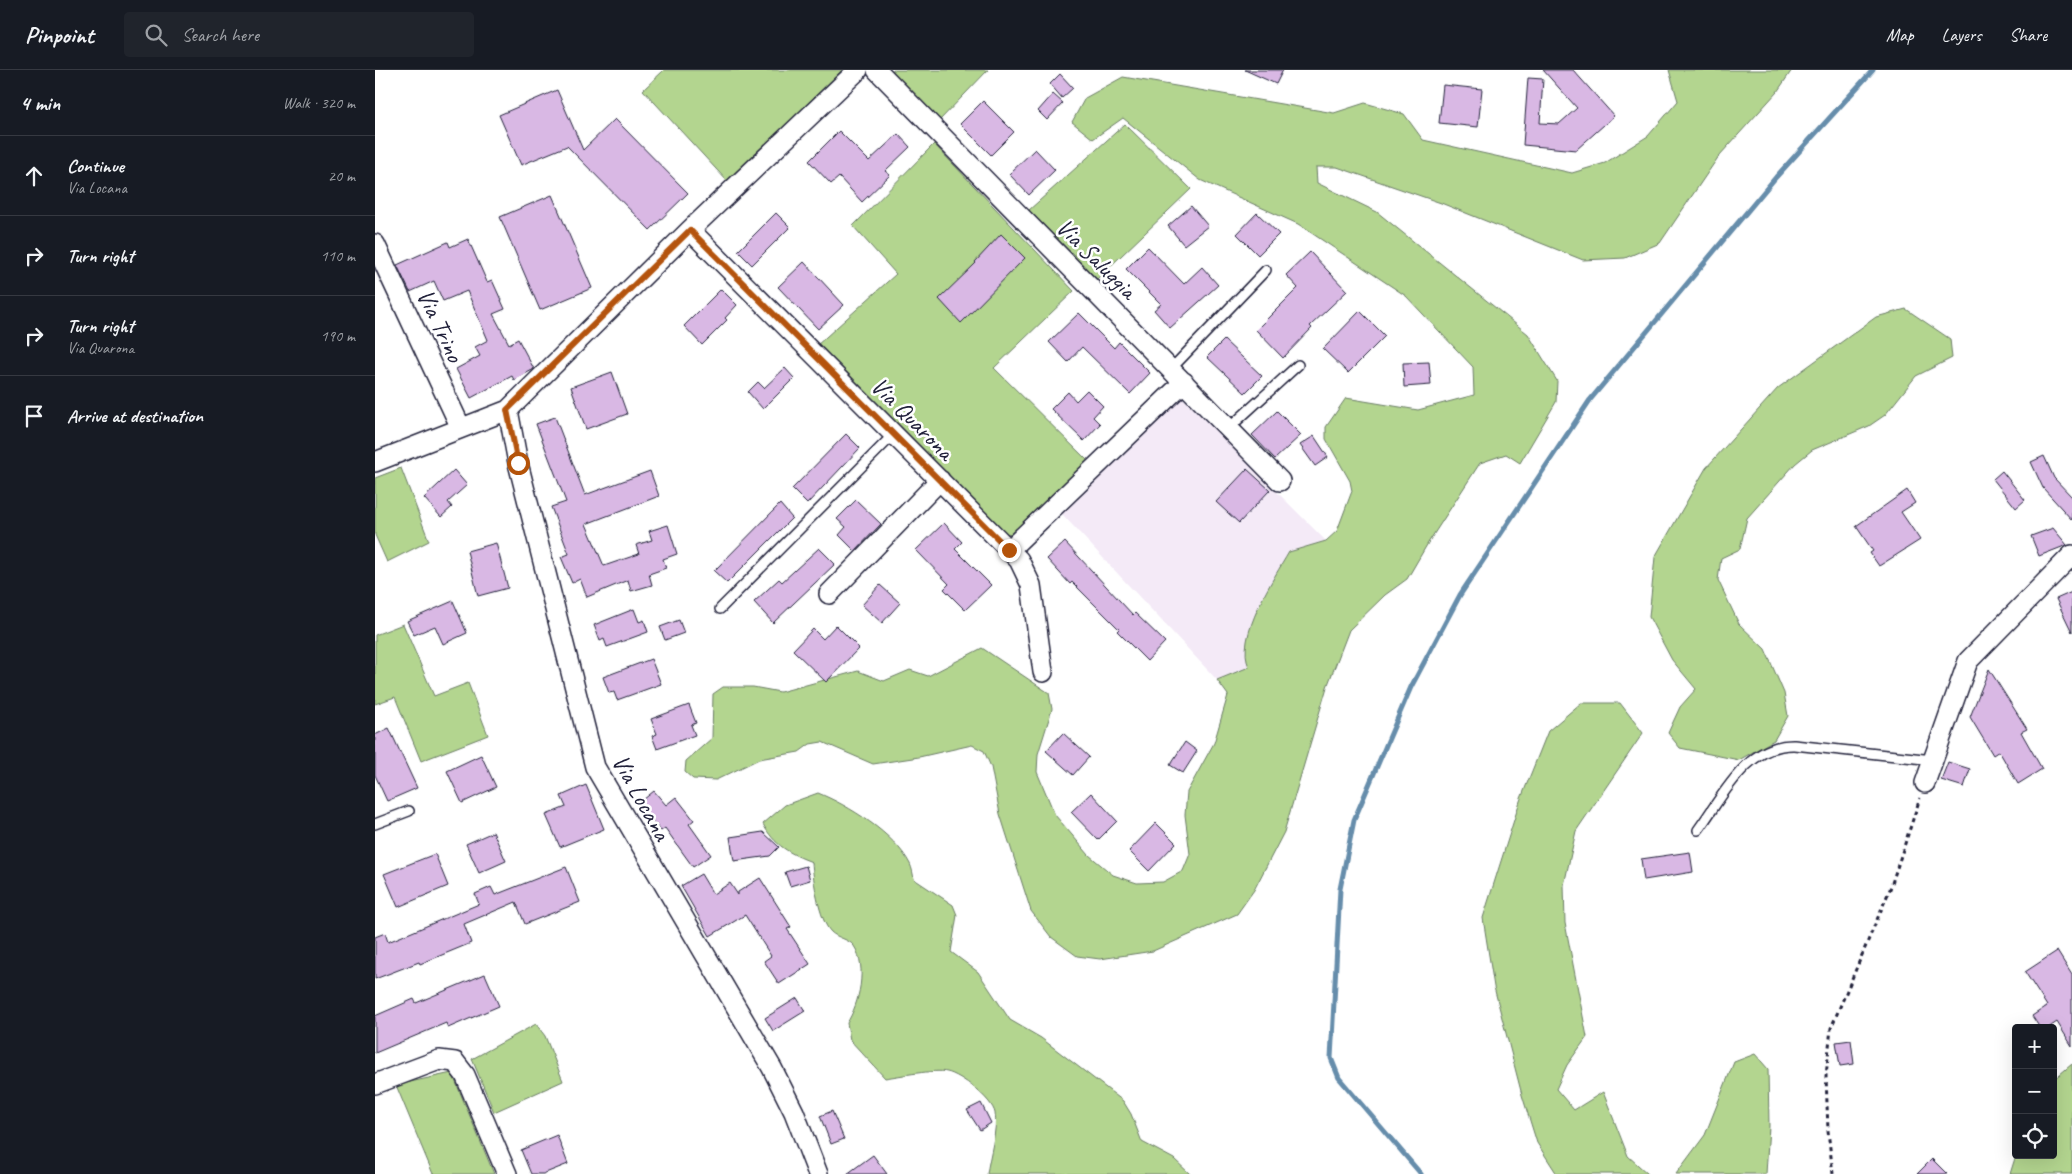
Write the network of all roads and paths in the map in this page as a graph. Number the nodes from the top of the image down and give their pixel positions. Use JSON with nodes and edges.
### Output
{"nodes":[{"id":1,"x":858,"y":70,"type":"edge"},
{"id":2,"x":877,"y":70,"type":"edge"},
{"id":3,"x":690,"y":230,"type":"junction"},
{"id":4,"x":375,"y":244,"type":"edge"},
{"id":5,"x":1265,"y":270,"type":"dead end"},
{"id":6,"x":1298,"y":365,"type":"dead end"},
{"id":7,"x":1177,"y":375,"type":"junction"},
{"id":8,"x":507,"y":410,"type":"junction"},
{"id":9,"x":461,"y":428,"type":"junction"},
{"id":10,"x":1229,"y":428,"type":"junction"},
{"id":11,"x":894,"y":434,"type":"junction"},
{"id":12,"x":375,"y":462,"type":"edge"},
{"id":13,"x":940,"y":480,"type":"junction"},
{"id":14,"x":1280,"y":481,"type":"dead end"},
{"id":15,"x":1009,"y":550,"type":"junction"},
{"id":16,"x":2072,"y":555,"type":"edge"},
{"id":17,"x":829,"y":594,"type":"dead end"},
{"id":18,"x":720,"y":609,"type":"dead end"},
{"id":19,"x":1043,"y":672,"type":"dead end"},
{"id":20,"x":1933,"y":760,"type":"junction"},
{"id":21,"x":1925,"y":783,"type":"joint"},
{"id":22,"x":409,"y":811,"type":"dead end"},
{"id":23,"x":375,"y":824,"type":"edge"},
{"id":24,"x":1698,"y":830,"type":"dead end"},
{"id":25,"x":375,"y":1084,"type":"edge"},
{"id":26,"x":507,"y":1174,"type":"edge"},
{"id":27,"x":818,"y":1174,"type":"edge"},
{"id":28,"x":1833,"y":1174,"type":"edge"}],
"edges":[{"from":1,"to":3,"type":"street"},
{"from":2,"to":7,"type":"street","name":"Via Saluggia"},
{"from":3,"to":8,"type":"street"},
{"from":3,"to":11,"type":"street","name":"Via Quarona"},
{"from":4,"to":9,"type":"street","name":"Via Trino"},
{"from":5,"to":7,"type":"lane"},
{"from":6,"to":10,"type":"lane"},
{"from":7,"to":10,"type":"street","name":"Via Saluggia"},
{"from":7,"to":15,"type":"street"},
{"from":8,"to":9,"type":"street"},
{"from":8,"to":27,"type":"street","name":"Via Locana"},
{"from":9,"to":12,"type":"street"},
{"from":10,"to":14,"type":"street","name":"Via Saluggia"},
{"from":11,"to":13,"type":"street","name":"Via Quarona"},
{"from":11,"to":18,"type":"lane"},
{"from":13,"to":15,"type":"street","name":"Via Quarona"},
{"from":13,"to":17,"type":"street"},
{"from":15,"to":19,"type":"street","name":"Via Quarona"},
{"from":16,"to":20,"type":"street"},
{"from":20,"to":21,"type":"street"},
{"from":20,"to":24,"type":"lane"},
{"from":21,"to":28,"type":"path"},
{"from":22,"to":23,"type":"lane"},
{"from":25,"to":26,"type":"street"}]}
